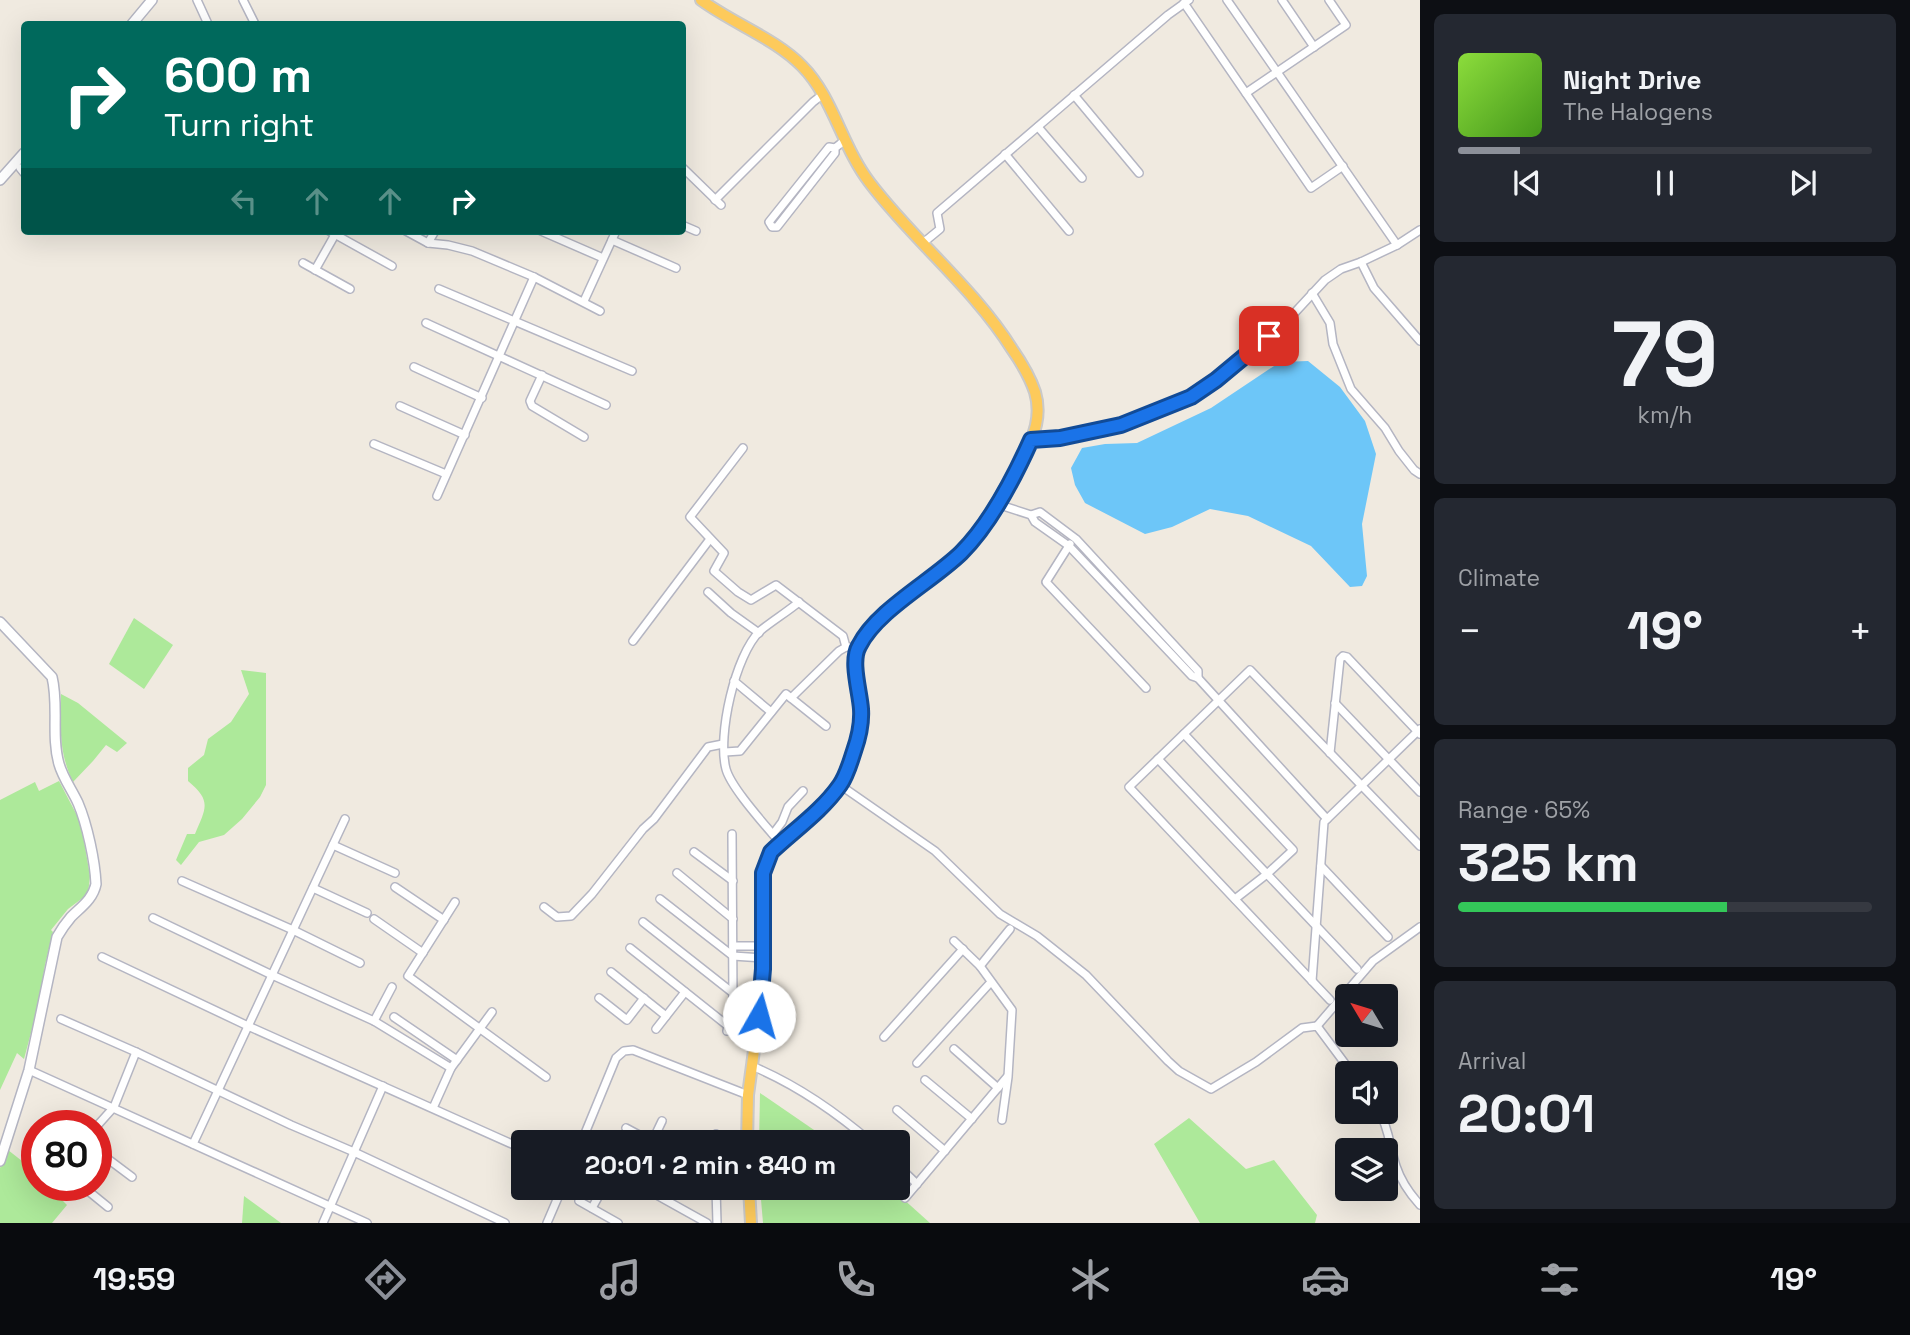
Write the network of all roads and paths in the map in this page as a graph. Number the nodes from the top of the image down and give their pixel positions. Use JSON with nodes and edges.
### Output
{"nodes":[{"id":1,"x":152,"y":0,"type":"edge"},
{"id":2,"x":197,"y":0,"type":"edge"},
{"id":3,"x":243,"y":0,"type":"edge"},
{"id":4,"x":701,"y":0,"type":"edge"},
{"id":5,"x":1227,"y":0,"type":"edge"},
{"id":6,"x":1282,"y":0,"type":"edge"},
{"id":7,"x":1329,"y":0,"type":"edge"},
{"id":8,"x":1187,"y":2,"type":"edge"},
{"id":9,"x":134,"y":21,"type":"edge"},
{"id":10,"x":207,"y":21,"type":"edge"},
{"id":11,"x":254,"y":21,"type":"edge"},
{"id":12,"x":1314,"y":47,"type":"junction"},
{"id":13,"x":1278,"y":71,"type":"junction"},
{"id":14,"x":1246,"y":93,"type":"junction"},
{"id":15,"x":822,"y":95,"type":"junction"},
{"id":16,"x":1074,"y":95,"type":"junction"},
{"id":17,"x":1038,"y":127,"type":"junction"},
{"id":18,"x":840,"y":144,"type":"junction"},
{"id":19,"x":1005,"y":154,"type":"junction"},
{"id":20,"x":21,"y":156,"type":"edge"},
{"id":21,"x":1343,"y":166,"type":"junction"},
{"id":22,"x":686,"y":172,"type":"edge"},
{"id":23,"x":1139,"y":173,"type":"dead end"},
{"id":24,"x":1082,"y":178,"type":"dead end"},
{"id":25,"x":0,"y":180,"type":"edge"},
{"id":26,"x":686,"y":227,"type":"edge"},
{"id":27,"x":1069,"y":230,"type":"dead end"},
{"id":28,"x":1420,"y":230,"type":"edge"},
{"id":29,"x":696,"y":231,"type":"dead end"},
{"id":30,"x":332,"y":235,"type":"edge"},
{"id":31,"x":339,"y":235,"type":"edge"},
{"id":32,"x":413,"y":235,"type":"edge"},
{"id":33,"x":433,"y":235,"type":"edge"},
{"id":34,"x":550,"y":235,"type":"edge"},
{"id":35,"x":614,"y":235,"type":"edge"},
{"id":36,"x":612,"y":240,"type":"junction"},
{"id":37,"x":428,"y":243,"type":"junction"},
{"id":38,"x":923,"y":243,"type":"junction"},
{"id":39,"x":1397,"y":245,"type":"junction"},
{"id":40,"x":603,"y":258,"type":"junction"},
{"id":41,"x":1361,"y":262,"type":"junction"},
{"id":42,"x":303,"y":263,"type":"dead end"},
{"id":43,"x":392,"y":266,"type":"dead end"},
{"id":44,"x":676,"y":268,"type":"dead end"},
{"id":45,"x":315,"y":270,"type":"junction"},
{"id":46,"x":534,"y":277,"type":"junction"},
{"id":47,"x":349,"y":289,"type":"dead end"},
{"id":48,"x":439,"y":289,"type":"dead end"},
{"id":49,"x":1312,"y":293,"type":"junction"},
{"id":50,"x":584,"y":301,"type":"junction"},
{"id":51,"x":600,"y":310,"type":"dead end"},
{"id":52,"x":516,"y":320,"type":"junction"},
{"id":53,"x":426,"y":323,"type":"dead end"},
{"id":54,"x":1420,"y":341,"type":"edge"},
{"id":55,"x":500,"y":356,"type":"junction"},
{"id":56,"x":414,"y":367,"type":"dead end"},
{"id":57,"x":632,"y":371,"type":"dead end"},
{"id":58,"x":542,"y":375,"type":"junction"},
{"id":59,"x":482,"y":398,"type":"junction"},
{"id":60,"x":606,"y":405,"type":"dead end"},
{"id":61,"x":400,"y":406,"type":"dead end"},
{"id":62,"x":465,"y":435,"type":"junction"},
{"id":63,"x":584,"y":437,"type":"dead end"},
{"id":64,"x":1031,"y":440,"type":"junction"},
{"id":65,"x":374,"y":443,"type":"dead end"},
{"id":66,"x":743,"y":448,"type":"dead end"},
{"id":67,"x":446,"y":474,"type":"junction"},
{"id":68,"x":1420,"y":474,"type":"edge"},
{"id":69,"x":437,"y":496,"type":"dead end"},
{"id":70,"x":997,"y":504,"type":"junction"},
{"id":71,"x":1031,"y":515,"type":"junction"},
{"id":72,"x":710,"y":539,"type":"junction"},
{"id":73,"x":1076,"y":539,"type":"junction"},
{"id":74,"x":1069,"y":546,"type":"junction"},
{"id":75,"x":708,"y":592,"type":"dead end"},
{"id":76,"x":799,"y":602,"type":"junction"},
{"id":77,"x":0,"y":622,"type":"edge"},
{"id":78,"x":759,"y":632,"type":"junction"},
{"id":79,"x":634,"y":641,"type":"dead end"},
{"id":80,"x":852,"y":647,"type":"junction"},
{"id":81,"x":1198,"y":678,"type":"junction"},
{"id":82,"x":734,"y":681,"type":"junction"},
{"id":83,"x":1146,"y":688,"type":"dead end"},
{"id":84,"x":792,"y":698,"type":"junction"},
{"id":85,"x":1219,"y":701,"type":"junction"},
{"id":86,"x":1335,"y":703,"type":"junction"},
{"id":87,"x":771,"y":712,"type":"junction"},
{"id":88,"x":826,"y":726,"type":"dead end"},
{"id":89,"x":1419,"y":732,"type":"edge"},
{"id":90,"x":1184,"y":734,"type":"junction"},
{"id":91,"x":724,"y":748,"type":"junction"},
{"id":92,"x":1330,"y":753,"type":"junction"},
{"id":93,"x":1158,"y":759,"type":"junction"},
{"id":94,"x":1389,"y":759,"type":"junction"},
{"id":95,"x":840,"y":785,"type":"junction"},
{"id":96,"x":1362,"y":786,"type":"junction"},
{"id":97,"x":803,"y":791,"type":"dead end"},
{"id":98,"x":1420,"y":792,"type":"edge"},
{"id":99,"x":345,"y":819,"type":"dead end"},
{"id":100,"x":1327,"y":819,"type":"junction"},
{"id":101,"x":732,"y":834,"type":"dead end"},
{"id":102,"x":776,"y":839,"type":"junction"},
{"id":103,"x":333,"y":845,"type":"junction"},
{"id":104,"x":1420,"y":846,"type":"edge"},
{"id":105,"x":694,"y":852,"type":"dead end"},
{"id":106,"x":1321,"y":866,"type":"junction"},
{"id":107,"x":395,"y":873,"type":"dead end"},
{"id":108,"x":677,"y":873,"type":"dead end"},
{"id":109,"x":1267,"y":874,"type":"junction"},
{"id":110,"x":182,"y":881,"type":"dead end"},
{"id":111,"x":733,"y":881,"type":"junction"},
{"id":112,"x":395,"y":887,"type":"dead end"},
{"id":113,"x":313,"y":888,"type":"junction"},
{"id":114,"x":660,"y":899,"type":"dead end"},
{"id":115,"x":1235,"y":899,"type":"junction"},
{"id":116,"x":455,"y":902,"type":"dead end"},
{"id":117,"x":544,"y":907,"type":"dead end"},
{"id":118,"x":367,"y":913,"type":"dead end"},
{"id":119,"x":153,"y":918,"type":"dead end"},
{"id":120,"x":374,"y":919,"type":"dead end"},
{"id":121,"x":733,"y":919,"type":"junction"},
{"id":122,"x":444,"y":920,"type":"junction"},
{"id":123,"x":643,"y":922,"type":"dead end"},
{"id":124,"x":1316,"y":926,"type":"junction"},
{"id":125,"x":1420,"y":927,"type":"edge"},
{"id":126,"x":1010,"y":929,"type":"dead end"},
{"id":127,"x":293,"y":930,"type":"junction"},
{"id":128,"x":1388,"y":937,"type":"dead end"},
{"id":129,"x":954,"y":941,"type":"dead end"},
{"id":130,"x":733,"y":946,"type":"junction"},
{"id":131,"x":763,"y":946,"type":"junction"},
{"id":132,"x":629,"y":948,"type":"dead end"},
{"id":133,"x":963,"y":949,"type":"junction"},
{"id":134,"x":423,"y":953,"type":"junction"},
{"id":135,"x":733,"y":956,"type":"junction"},
{"id":136,"x":102,"y":957,"type":"dead end"},
{"id":137,"x":763,"y":958,"type":"junction"},
{"id":138,"x":359,"y":963,"type":"dead end"},
{"id":139,"x":980,"y":966,"type":"junction"},
{"id":140,"x":1357,"y":969,"type":"dead end"},
{"id":141,"x":611,"y":972,"type":"dead end"},
{"id":142,"x":272,"y":975,"type":"junction"},
{"id":143,"x":1312,"y":981,"type":"junction"},
{"id":144,"x":991,"y":982,"type":"junction"},
{"id":145,"x":392,"y":987,"type":"dead end"},
{"id":146,"x":685,"y":992,"type":"junction"},
{"id":147,"x":733,"y":993,"type":"junction"},
{"id":148,"x":599,"y":998,"type":"dead end"},
{"id":149,"x":644,"y":998,"type":"junction"},
{"id":150,"x":1330,"y":1000,"type":"dead end"},
{"id":151,"x":492,"y":1013,"type":"dead end"},
{"id":152,"x":666,"y":1016,"type":"junction"},
{"id":153,"x":394,"y":1017,"type":"dead end"},
{"id":154,"x":61,"y":1019,"type":"dead end"},
{"id":155,"x":374,"y":1021,"type":"junction"},
{"id":156,"x":248,"y":1026,"type":"junction"},
{"id":157,"x":1317,"y":1026,"type":"junction"},
{"id":158,"x":480,"y":1029,"type":"junction"},
{"id":159,"x":656,"y":1029,"type":"dead end"},
{"id":160,"x":884,"y":1037,"type":"dead end"},
{"id":161,"x":954,"y":1049,"type":"dead end"},
{"id":162,"x":136,"y":1052,"type":"junction"},
{"id":163,"x":457,"y":1059,"type":"junction"},
{"id":164,"x":1343,"y":1061,"type":"edge"},
{"id":165,"x":917,"y":1063,"type":"dead end"},
{"id":166,"x":752,"y":1066,"type":"junction"},
{"id":167,"x":451,"y":1068,"type":"junction"},
{"id":168,"x":29,"y":1070,"type":"junction"},
{"id":169,"x":546,"y":1077,"type":"dead end"},
{"id":170,"x":1007,"y":1077,"type":"junction"},
{"id":171,"x":925,"y":1080,"type":"dead end"},
{"id":172,"x":383,"y":1086,"type":"junction"},
{"id":173,"x":998,"y":1088,"type":"junction"},
{"id":174,"x":218,"y":1090,"type":"junction"},
{"id":175,"x":748,"y":1096,"type":"junction"},
{"id":176,"x":114,"y":1107,"type":"junction"},
{"id":177,"x":433,"y":1108,"type":"junction"},
{"id":178,"x":111,"y":1110,"type":"edge"},
{"id":179,"x":897,"y":1110,"type":"dead end"},
{"id":180,"x":972,"y":1119,"type":"junction"},
{"id":181,"x":1002,"y":1119,"type":"dead end"},
{"id":182,"x":662,"y":1121,"type":"dead end"},
{"id":183,"x":1385,"y":1124,"type":"edge"},
{"id":184,"x":626,"y":1128,"type":"dead end"},
{"id":185,"x":586,"y":1130,"type":"edge"},
{"id":186,"x":630,"y":1130,"type":"edge"},
{"id":187,"x":658,"y":1130,"type":"edge"},
{"id":188,"x":747,"y":1130,"type":"edge"},
{"id":189,"x":856,"y":1130,"type":"edge"},
{"id":190,"x":193,"y":1144,"type":"junction"},
{"id":191,"x":511,"y":1144,"type":"edge"},
{"id":192,"x":945,"y":1151,"type":"junction"},
{"id":193,"x":354,"y":1152,"type":"junction"},
{"id":194,"x":0,"y":1161,"type":"edge"},
{"id":195,"x":112,"y":1162,"type":"edge"},
{"id":196,"x":132,"y":1177,"type":"dead end"},
{"id":197,"x":910,"y":1177,"type":"edge"},
{"id":198,"x":918,"y":1184,"type":"junction"},
{"id":199,"x":910,"y":1193,"type":"edge"},
{"id":200,"x":557,"y":1200,"type":"edge"},
{"id":201,"x":596,"y":1200,"type":"edge"},
{"id":202,"x":666,"y":1200,"type":"edge"},
{"id":203,"x":716,"y":1200,"type":"edge"},
{"id":204,"x":750,"y":1200,"type":"edge"},
{"id":205,"x":101,"y":1201,"type":"edge"},
{"id":206,"x":579,"y":1201,"type":"dead end"},
{"id":207,"x":1420,"y":1205,"type":"edge"},
{"id":208,"x":330,"y":1206,"type":"junction"},
{"id":209,"x":108,"y":1207,"type":"dead end"},
{"id":210,"x":592,"y":1208,"type":"junction"},
{"id":211,"x":323,"y":1223,"type":"edge"},
{"id":212,"x":367,"y":1223,"type":"edge"},
{"id":213,"x":505,"y":1223,"type":"edge"},
{"id":214,"x":547,"y":1223,"type":"edge"},
{"id":215,"x":618,"y":1223,"type":"edge"},
{"id":216,"x":707,"y":1223,"type":"edge"},
{"id":217,"x":717,"y":1223,"type":"edge"},
{"id":218,"x":751,"y":1223,"type":"edge"}],
"edges":[{"from":1,"to":9,"type":"street"},
{"from":2,"to":10,"type":"street"},
{"from":3,"to":11,"type":"street"},
{"from":4,"to":15,"type":"highway"},
{"from":5,"to":13,"type":"street"},
{"from":6,"to":12,"type":"street"},
{"from":7,"to":12,"type":"street"},
{"from":8,"to":14,"type":"street"},
{"from":8,"to":16,"type":"street"},
{"from":12,"to":13,"type":"street"},
{"from":13,"to":14,"type":"street"},
{"from":13,"to":21,"type":"street"},
{"from":14,"to":21,"type":"street"},
{"from":15,"to":18,"type":"highway"},
{"from":15,"to":22,"type":"street"},
{"from":16,"to":17,"type":"street"},
{"from":16,"to":23,"type":"street"},
{"from":17,"to":19,"type":"street"},
{"from":17,"to":24,"type":"street"},
{"from":18,"to":18,"type":"street"},
{"from":18,"to":38,"type":"highway"},
{"from":19,"to":27,"type":"street"},
{"from":19,"to":38,"type":"street"},
{"from":20,"to":25,"type":"street"},
{"from":21,"to":39,"type":"street"},
{"from":26,"to":29,"type":"street"},
{"from":28,"to":39,"type":"street"},
{"from":30,"to":45,"type":"street"},
{"from":31,"to":43,"type":"street"},
{"from":32,"to":37,"type":"street"},
{"from":33,"to":37,"type":"street"},
{"from":34,"to":40,"type":"street"},
{"from":35,"to":36,"type":"street"},
{"from":36,"to":40,"type":"street"},
{"from":36,"to":44,"type":"street"},
{"from":37,"to":46,"type":"street"},
{"from":38,"to":64,"type":"highway"},
{"from":39,"to":41,"type":"street"},
{"from":40,"to":50,"type":"street"},
{"from":41,"to":49,"type":"street"},
{"from":41,"to":54,"type":"street"},
{"from":42,"to":45,"type":"street"},
{"from":45,"to":47,"type":"street"},
{"from":46,"to":50,"type":"street"},
{"from":46,"to":52,"type":"street"},
{"from":48,"to":52,"type":"street"},
{"from":49,"to":64,"type":"street"},
{"from":49,"to":68,"type":"street"},
{"from":50,"to":51,"type":"street"},
{"from":52,"to":55,"type":"street"},
{"from":52,"to":57,"type":"street"},
{"from":53,"to":55,"type":"street"},
{"from":55,"to":58,"type":"street"},
{"from":55,"to":59,"type":"street"},
{"from":56,"to":59,"type":"street"},
{"from":58,"to":60,"type":"street"},
{"from":58,"to":63,"type":"street"},
{"from":59,"to":62,"type":"street"},
{"from":61,"to":62,"type":"street"},
{"from":62,"to":67,"type":"street"},
{"from":64,"to":70,"type":"highway"},
{"from":65,"to":67,"type":"street"},
{"from":66,"to":72,"type":"street"},
{"from":67,"to":69,"type":"street"},
{"from":70,"to":71,"type":"street"},
{"from":70,"to":80,"type":"highway"},
{"from":71,"to":73,"type":"street"},
{"from":71,"to":74,"type":"street"},
{"from":72,"to":76,"type":"street"},
{"from":72,"to":79,"type":"street"},
{"from":73,"to":74,"type":"street"},
{"from":73,"to":81,"type":"street"},
{"from":74,"to":81,"type":"street"},
{"from":74,"to":83,"type":"street"},
{"from":75,"to":78,"type":"street"},
{"from":76,"to":78,"type":"street"},
{"from":76,"to":80,"type":"street"},
{"from":77,"to":168,"type":"street"},
{"from":78,"to":82,"type":"street"},
{"from":80,"to":84,"type":"street"},
{"from":80,"to":95,"type":"highway"},
{"from":81,"to":85,"type":"street"},
{"from":82,"to":87,"type":"street"},
{"from":82,"to":91,"type":"street"},
{"from":84,"to":87,"type":"street"},
{"from":84,"to":88,"type":"street"},
{"from":85,"to":90,"type":"street"},
{"from":85,"to":92,"type":"street"},
{"from":85,"to":100,"type":"street"},
{"from":86,"to":89,"type":"street"},
{"from":86,"to":92,"type":"street"},
{"from":86,"to":94,"type":"street"},
{"from":87,"to":91,"type":"street"},
{"from":89,"to":94,"type":"street"},
{"from":90,"to":93,"type":"street"},
{"from":90,"to":109,"type":"street"},
{"from":91,"to":102,"type":"street"},
{"from":91,"to":117,"type":"street"},
{"from":92,"to":96,"type":"street"},
{"from":93,"to":109,"type":"street"},
{"from":93,"to":115,"type":"street"},
{"from":94,"to":96,"type":"street"},
{"from":94,"to":98,"type":"street"},
{"from":95,"to":102,"type":"highway"},
{"from":95,"to":157,"type":"street"},
{"from":96,"to":100,"type":"street"},
{"from":96,"to":104,"type":"street"},
{"from":97,"to":102,"type":"street"},
{"from":99,"to":103,"type":"street"},
{"from":100,"to":106,"type":"street"},
{"from":101,"to":111,"type":"street"},
{"from":102,"to":131,"type":"highway"},
{"from":103,"to":107,"type":"street"},
{"from":103,"to":113,"type":"street"},
{"from":105,"to":111,"type":"street"},
{"from":106,"to":124,"type":"street"},
{"from":106,"to":128,"type":"street"},
{"from":108,"to":121,"type":"street"},
{"from":109,"to":115,"type":"street"},
{"from":109,"to":124,"type":"street"},
{"from":110,"to":127,"type":"street"},
{"from":111,"to":121,"type":"street"},
{"from":112,"to":122,"type":"street"},
{"from":113,"to":118,"type":"street"},
{"from":113,"to":127,"type":"street"},
{"from":114,"to":135,"type":"street"},
{"from":115,"to":143,"type":"street"},
{"from":116,"to":122,"type":"street"},
{"from":119,"to":142,"type":"street"},
{"from":120,"to":134,"type":"street"},
{"from":121,"to":130,"type":"street"},
{"from":122,"to":134,"type":"street"},
{"from":123,"to":147,"type":"street"},
{"from":124,"to":140,"type":"street"},
{"from":124,"to":143,"type":"street"},
{"from":125,"to":157,"type":"street"},
{"from":126,"to":139,"type":"street"},
{"from":127,"to":138,"type":"street"},
{"from":127,"to":142,"type":"street"},
{"from":129,"to":133,"type":"street"},
{"from":130,"to":131,"type":"street"},
{"from":130,"to":135,"type":"street"},
{"from":131,"to":137,"type":"highway"},
{"from":132,"to":146,"type":"street"},
{"from":133,"to":139,"type":"street"},
{"from":133,"to":160,"type":"street"},
{"from":134,"to":158,"type":"street"},
{"from":135,"to":137,"type":"street"},
{"from":135,"to":147,"type":"street"},
{"from":136,"to":156,"type":"street"},
{"from":137,"to":166,"type":"highway"},
{"from":139,"to":144,"type":"street"},
{"from":141,"to":149,"type":"street"},
{"from":142,"to":155,"type":"street"},
{"from":142,"to":156,"type":"street"},
{"from":143,"to":150,"type":"street"},
{"from":144,"to":165,"type":"street"},
{"from":144,"to":170,"type":"street"},
{"from":145,"to":155,"type":"street"},
{"from":146,"to":147,"type":"street"},
{"from":146,"to":152,"type":"street"},
{"from":148,"to":149,"type":"street"},
{"from":149,"to":152,"type":"street"},
{"from":151,"to":158,"type":"street"},
{"from":152,"to":159,"type":"street"},
{"from":153,"to":163,"type":"street"},
{"from":154,"to":162,"type":"street"},
{"from":155,"to":167,"type":"street"},
{"from":156,"to":172,"type":"street"},
{"from":156,"to":174,"type":"street"},
{"from":157,"to":164,"type":"street"},
{"from":158,"to":163,"type":"street"},
{"from":158,"to":169,"type":"street"},
{"from":161,"to":173,"type":"street"},
{"from":162,"to":174,"type":"street"},
{"from":162,"to":176,"type":"street"},
{"from":163,"to":167,"type":"street"},
{"from":166,"to":175,"type":"highway"},
{"from":166,"to":189,"type":"street"},
{"from":167,"to":177,"type":"street"},
{"from":168,"to":176,"type":"street"},
{"from":168,"to":194,"type":"street"},
{"from":170,"to":173,"type":"street"},
{"from":170,"to":181,"type":"street"},
{"from":171,"to":180,"type":"street"},
{"from":172,"to":177,"type":"street"},
{"from":172,"to":193,"type":"street"},
{"from":173,"to":180,"type":"street"},
{"from":174,"to":190,"type":"street"},
{"from":174,"to":193,"type":"street"},
{"from":175,"to":185,"type":"street"},
{"from":175,"to":188,"type":"highway"},
{"from":176,"to":178,"type":"street"},
{"from":176,"to":190,"type":"street"},
{"from":177,"to":191,"type":"street"},
{"from":179,"to":192,"type":"street"},
{"from":180,"to":192,"type":"street"},
{"from":182,"to":187,"type":"street"},
{"from":183,"to":207,"type":"street"},
{"from":184,"to":186,"type":"street"},
{"from":190,"to":208,"type":"street"},
{"from":192,"to":198,"type":"street"},
{"from":193,"to":208,"type":"street"},
{"from":193,"to":213,"type":"street"},
{"from":195,"to":196,"type":"street"},
{"from":197,"to":198,"type":"street"},
{"from":198,"to":199,"type":"street"},
{"from":200,"to":214,"type":"street"},
{"from":201,"to":210,"type":"street"},
{"from":202,"to":216,"type":"street"},
{"from":203,"to":217,"type":"street"},
{"from":204,"to":218,"type":"highway"},
{"from":205,"to":209,"type":"street"},
{"from":206,"to":210,"type":"street"},
{"from":208,"to":211,"type":"street"},
{"from":208,"to":212,"type":"street"},
{"from":210,"to":215,"type":"street"}]}
